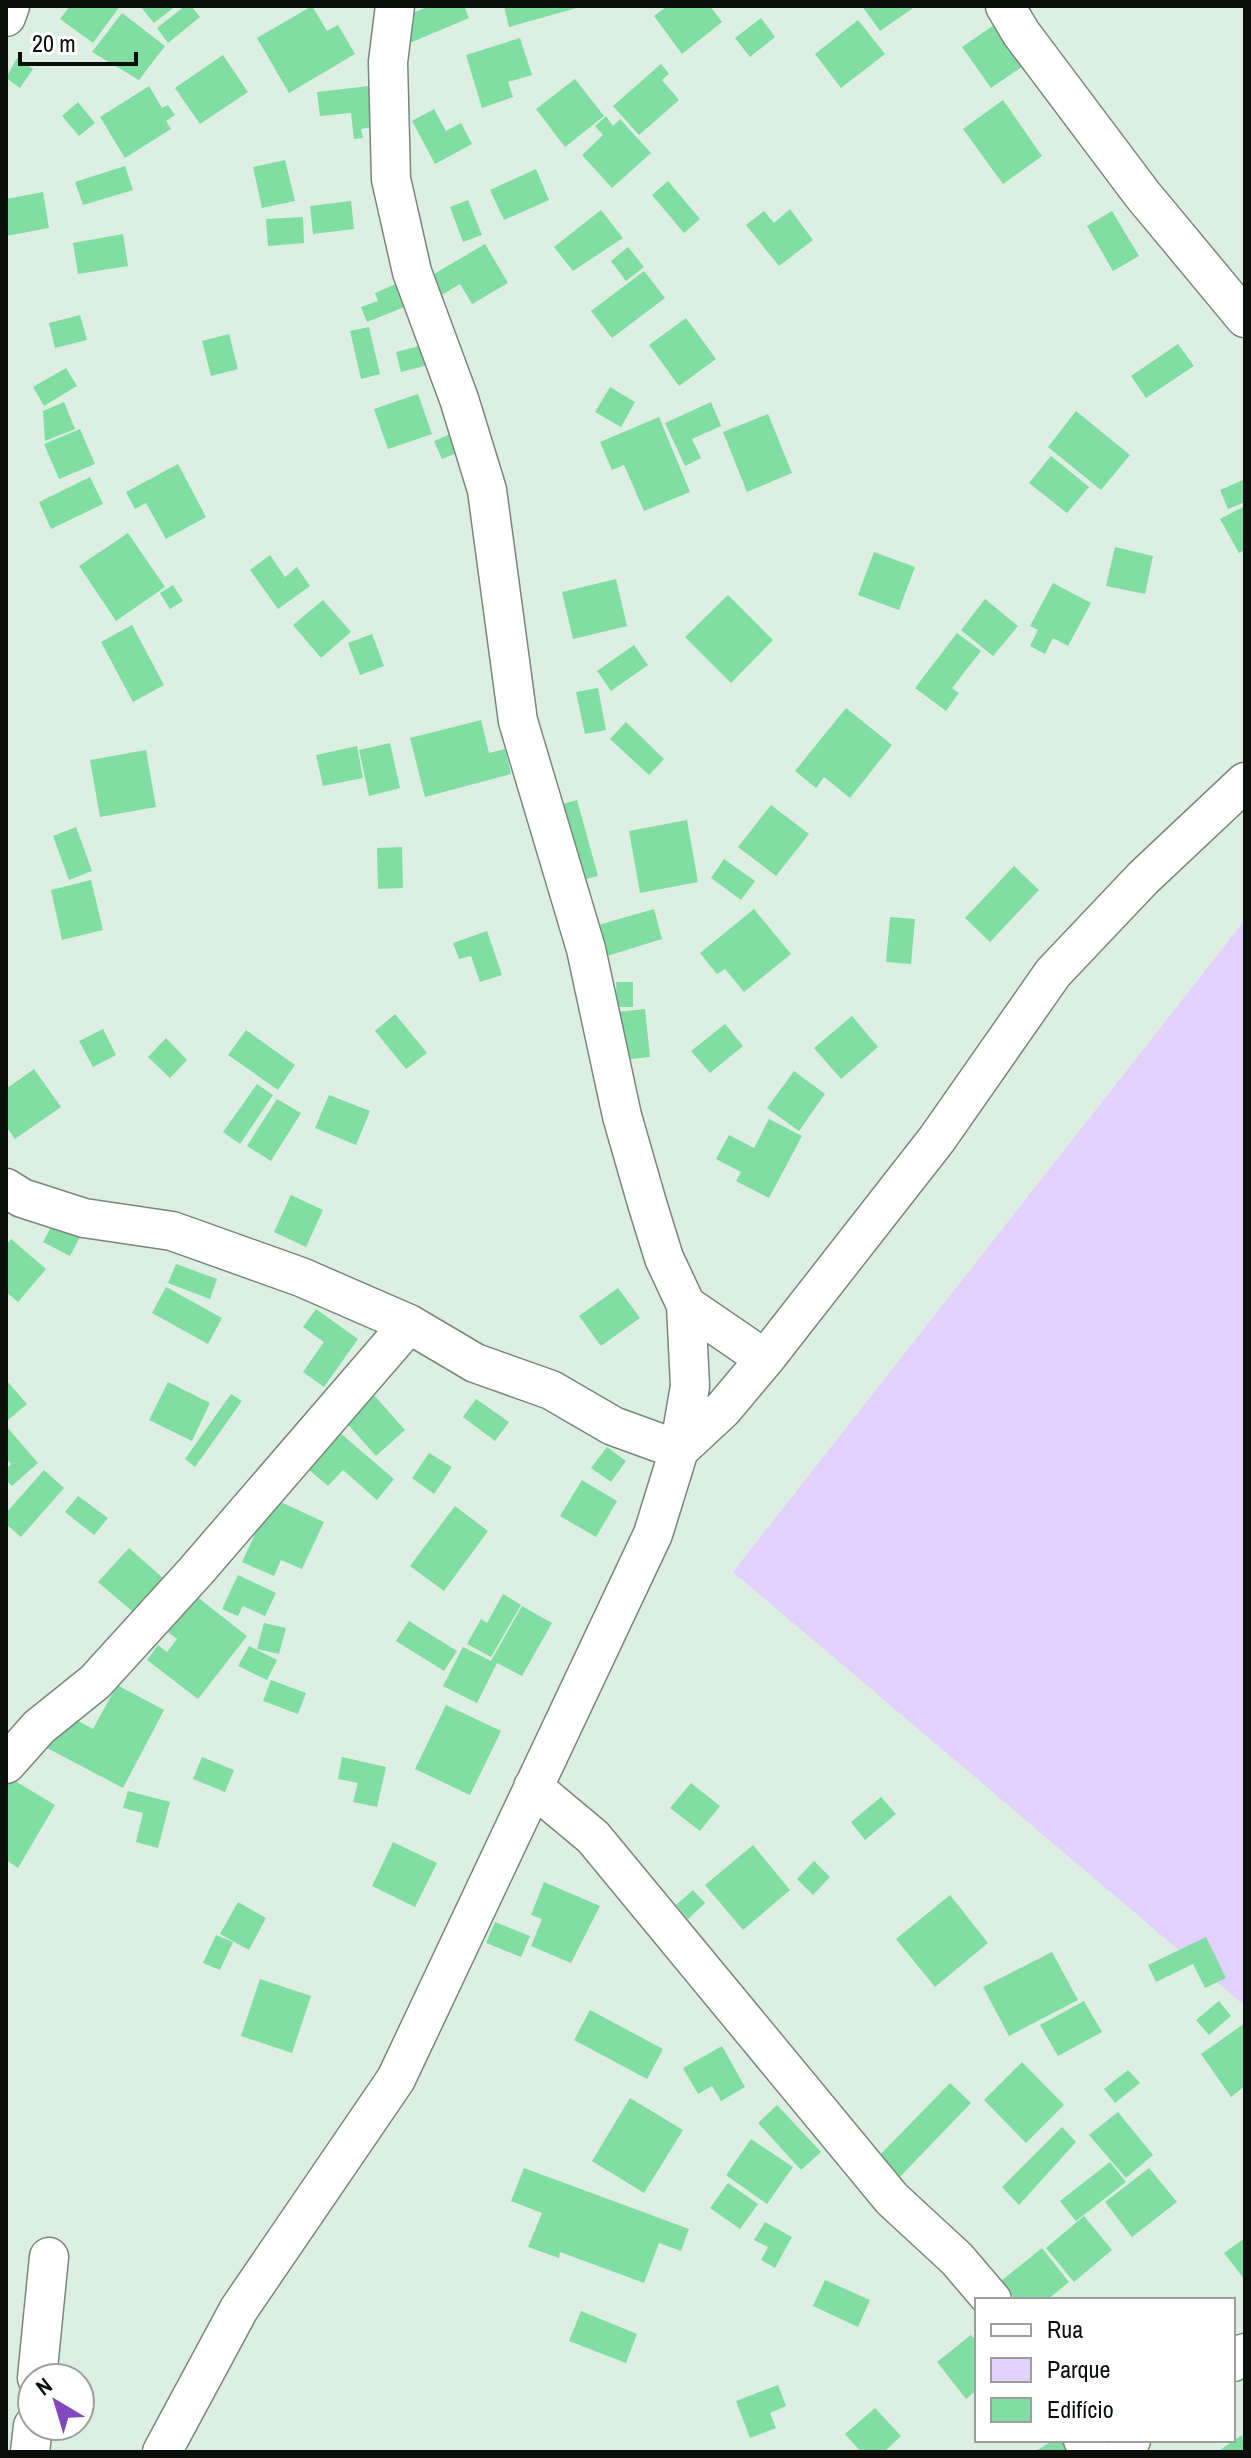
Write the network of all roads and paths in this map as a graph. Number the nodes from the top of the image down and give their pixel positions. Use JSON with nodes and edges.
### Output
{"nodes":[{"id":1,"x":10,"y":6,"type":"edge"},
{"id":2,"x":395,"y":6,"type":"edge"},
{"id":3,"x":1005,"y":6,"type":"edge"},
{"id":4,"x":6,"y":17,"type":"edge"},
{"id":5,"x":1245,"y":318,"type":"edge"},
{"id":6,"x":1245,"y":782,"type":"edge"},
{"id":7,"x":6,"y":1188,"type":"edge"},
{"id":8,"x":686,"y":1305,"type":"junction"},
{"id":9,"x":409,"y":1324,"type":"junction"},
{"id":10,"x":765,"y":1359,"type":"junction"},
{"id":11,"x":679,"y":1450,"type":"junction"},
{"id":12,"x":6,"y":1764,"type":"edge"},
{"id":13,"x":533,"y":1787,"type":"junction"},
{"id":14,"x":49,"y":2257,"type":"dead end"},
{"id":15,"x":990,"y":2298,"type":"edge"},
{"id":16,"x":39,"y":2362,"type":"edge"},
{"id":17,"x":162,"y":2452,"type":"edge"}],
"edges":[{"from":1,"to":4,"type":"street"},
{"from":2,"to":8,"type":"street"},
{"from":3,"to":5,"type":"street"},
{"from":6,"to":10,"type":"street"},
{"from":7,"to":9,"type":"street"},
{"from":8,"to":10,"type":"street"},
{"from":8,"to":11,"type":"street"},
{"from":9,"to":11,"type":"street"},
{"from":9,"to":12,"type":"street"},
{"from":10,"to":11,"type":"street"},
{"from":11,"to":13,"type":"street"},
{"from":13,"to":15,"type":"street"},
{"from":13,"to":17,"type":"street"},
{"from":14,"to":16,"type":"street"}]}
